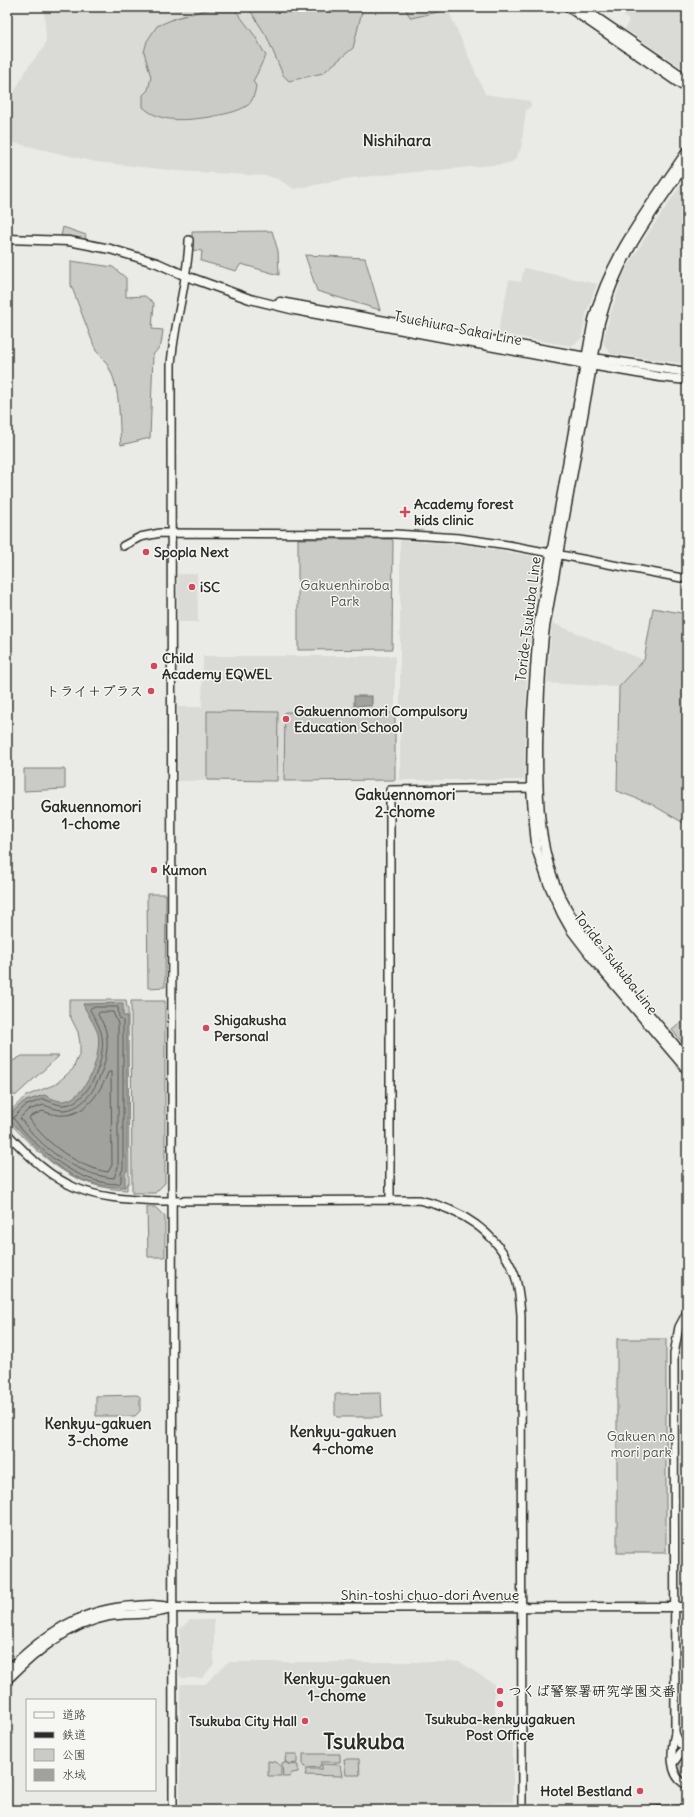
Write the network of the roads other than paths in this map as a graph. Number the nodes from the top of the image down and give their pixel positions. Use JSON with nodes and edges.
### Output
{"nodes":[{"id":1,"x":568,"y":7,"type":"edge"},
{"id":2,"x":580,"y":7,"type":"edge"},
{"id":3,"x":687,"y":80,"type":"edge"},
{"id":4,"x":687,"y":88,"type":"edge"},
{"id":5,"x":687,"y":151,"type":"edge"},
{"id":6,"x":687,"y":162,"type":"edge"},
{"id":7,"x":7,"y":239,"type":"edge"},
{"id":8,"x":189,"y":240,"type":"dead end"},
{"id":9,"x":186,"y":276,"type":"junction"},
{"id":10,"x":589,"y":361,"type":"junction"},
{"id":11,"x":687,"y":372,"type":"edge"},
{"id":12,"x":687,"y":380,"type":"edge"},
{"id":13,"x":171,"y":533,"type":"junction"},
{"id":14,"x":123,"y":546,"type":"dead end"},
{"id":15,"x":554,"y":553,"type":"junction"},
{"id":16,"x":687,"y":579,"type":"edge"},
{"id":17,"x":535,"y":788,"type":"junction"},
{"id":18,"x":687,"y":1059,"type":"edge"},
{"id":19,"x":687,"y":1070,"type":"edge"},
{"id":20,"x":7,"y":1133,"type":"edge"},
{"id":21,"x":172,"y":1200,"type":"junction"},
{"id":22,"x":390,"y":1200,"type":"junction"},
{"id":23,"x":687,"y":1312,"type":"edge"},
{"id":24,"x":675,"y":1607,"type":"junction"},
{"id":25,"x":687,"y":1607,"type":"edge"},
{"id":26,"x":173,"y":1608,"type":"junction"},
{"id":27,"x":521,"y":1608,"type":"junction"},
{"id":28,"x":7,"y":1671,"type":"edge"},
{"id":29,"x":7,"y":1680,"type":"edge"},
{"id":30,"x":675,"y":1733,"type":"junction"},
{"id":31,"x":686,"y":1748,"type":"edge"},
{"id":32,"x":673,"y":1764,"type":"junction"},
{"id":33,"x":687,"y":1785,"type":"edge"},
{"id":34,"x":173,"y":1810,"type":"edge"},
{"id":35,"x":522,"y":1810,"type":"edge"}],
"edges":[{"from":1,"to":4,"type":"highway"},
{"from":2,"to":3,"type":"highway"},
{"from":5,"to":10,"type":"main road","name":"Toride-Tsukuba Line"},
{"from":6,"to":10,"type":"main road","name":"Toride-Tsukuba Line"},
{"from":7,"to":9,"type":"main road","name":"Tsuchiura-Sakai Line"},
{"from":8,"to":9,"type":"street"},
{"from":9,"to":10,"type":"main road","name":"Tsuchiura-Sakai Line"},
{"from":9,"to":13,"type":"street"},
{"from":10,"to":11,"type":"main road","name":"Tsuchiura-Sakai Line"},
{"from":10,"to":12,"type":"main road","name":"Tsuchiura-Sakai Line"},
{"from":10,"to":15,"type":"main road","name":"Toride-Tsukuba Line"},
{"from":13,"to":14,"type":"street"},
{"from":13,"to":15,"type":"street"},
{"from":13,"to":21,"type":"street"},
{"from":15,"to":16,"type":"street"},
{"from":15,"to":17,"type":"main road","name":"Toride-Tsukuba Line"},
{"from":17,"to":18,"type":"main road","name":"Toride-Tsukuba Line"},
{"from":17,"to":19,"type":"main road","name":"Toride-Tsukuba Line"},
{"from":17,"to":22,"type":"street"},
{"from":20,"to":21,"type":"street"},
{"from":21,"to":22,"type":"street"},
{"from":21,"to":26,"type":"street"},
{"from":22,"to":27,"type":"street"},
{"from":23,"to":24,"type":"street"},
{"from":24,"to":25,"type":"main road","name":"Shin-toshi chuo-dori Avenue"},
{"from":24,"to":27,"type":"main road","name":"Shin-toshi chuo-dori Avenue"},
{"from":24,"to":30,"type":"street"},
{"from":26,"to":27,"type":"main road","name":"Shin-toshi chuo-dori Avenue"},
{"from":26,"to":28,"type":"main road","name":"Shin-toshi chuo-dori Avenue"},
{"from":26,"to":29,"type":"main road","name":"Shin-toshi chuo-dori Avenue"},
{"from":26,"to":34,"type":"street"},
{"from":27,"to":35,"type":"street"},
{"from":30,"to":31,"type":"street"},
{"from":30,"to":32,"type":"street"},
{"from":31,"to":32,"type":"street"},
{"from":32,"to":33,"type":"street"}]}
